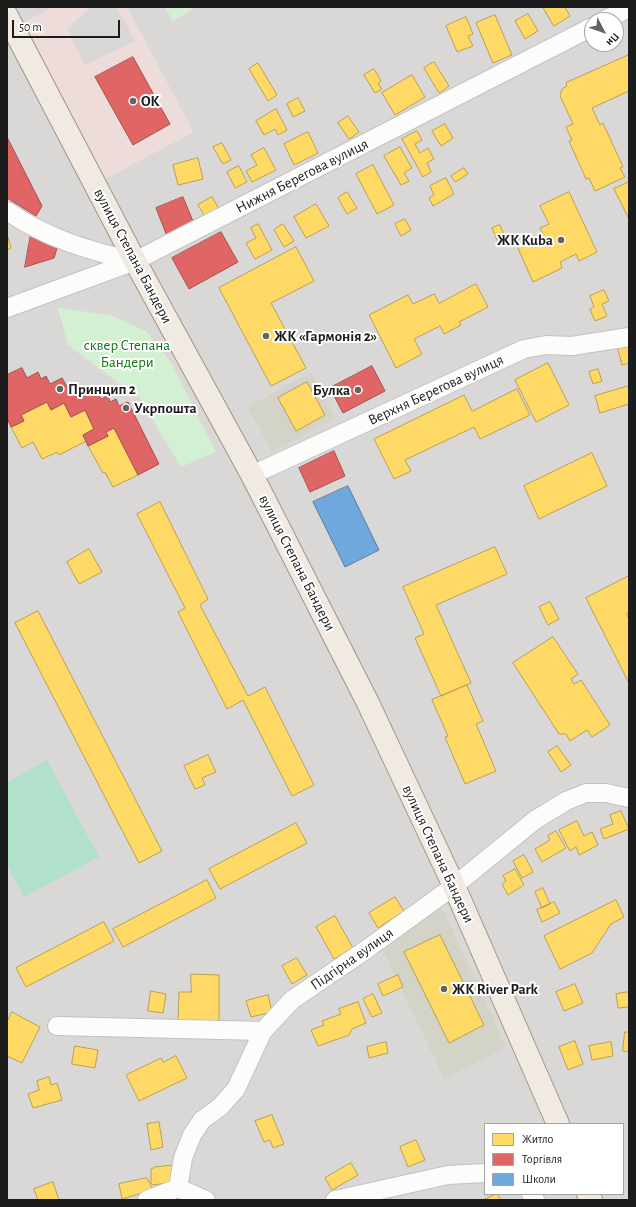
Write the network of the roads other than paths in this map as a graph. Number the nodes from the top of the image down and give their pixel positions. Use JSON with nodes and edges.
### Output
{"nodes":[{"id":1,"x":7,"y":16,"type":"edge"},
{"id":2,"x":584,"y":31,"type":"edge"},
{"id":3,"x":7,"y":211,"type":"edge"},
{"id":4,"x":135,"y":261,"type":"junction"},
{"id":5,"x":7,"y":308,"type":"edge"},
{"id":6,"x":629,"y":337,"type":"edge"},
{"id":7,"x":252,"y":475,"type":"junction"},
{"id":8,"x":629,"y":798,"type":"edge"},
{"id":9,"x":454,"y":886,"type":"junction"},
{"id":10,"x":57,"y":1026,"type":"dead end"},
{"id":11,"x":263,"y":1031,"type":"junction"},
{"id":12,"x":558,"y":1123,"type":"edge"},
{"id":13,"x":484,"y":1173,"type":"edge"},
{"id":14,"x":178,"y":1188,"type":"junction"},
{"id":15,"x":147,"y":1200,"type":"edge"},
{"id":16,"x":206,"y":1200,"type":"edge"},
{"id":17,"x":335,"y":1200,"type":"edge"}],
"edges":[{"from":1,"to":4,"type":"main road","name":"вулиця Степана Бандери"},
{"from":2,"to":4,"type":"street","name":"Нижня Берегова вулиця"},
{"from":3,"to":4,"type":"street"},
{"from":4,"to":5,"type":"street","name":"Нижня Берегова вулиця"},
{"from":4,"to":7,"type":"main road","name":"вулиця Степана Бандери"},
{"from":6,"to":7,"type":"street","name":"Верхня Берегова вулиця"},
{"from":7,"to":9,"type":"main road","name":"вулиця Степана Бандери"},
{"from":8,"to":9,"type":"street","name":"Підгірна вулиця"},
{"from":9,"to":11,"type":"street","name":"Підгірна вулиця"},
{"from":9,"to":12,"type":"main road","name":"вулиця Степана Бандери"},
{"from":10,"to":11,"type":"street"},
{"from":11,"to":14,"type":"street","name":"Підгірна вулиця"},
{"from":13,"to":17,"type":"street"},
{"from":14,"to":15,"type":"street"},
{"from":14,"to":16,"type":"street"}]}
